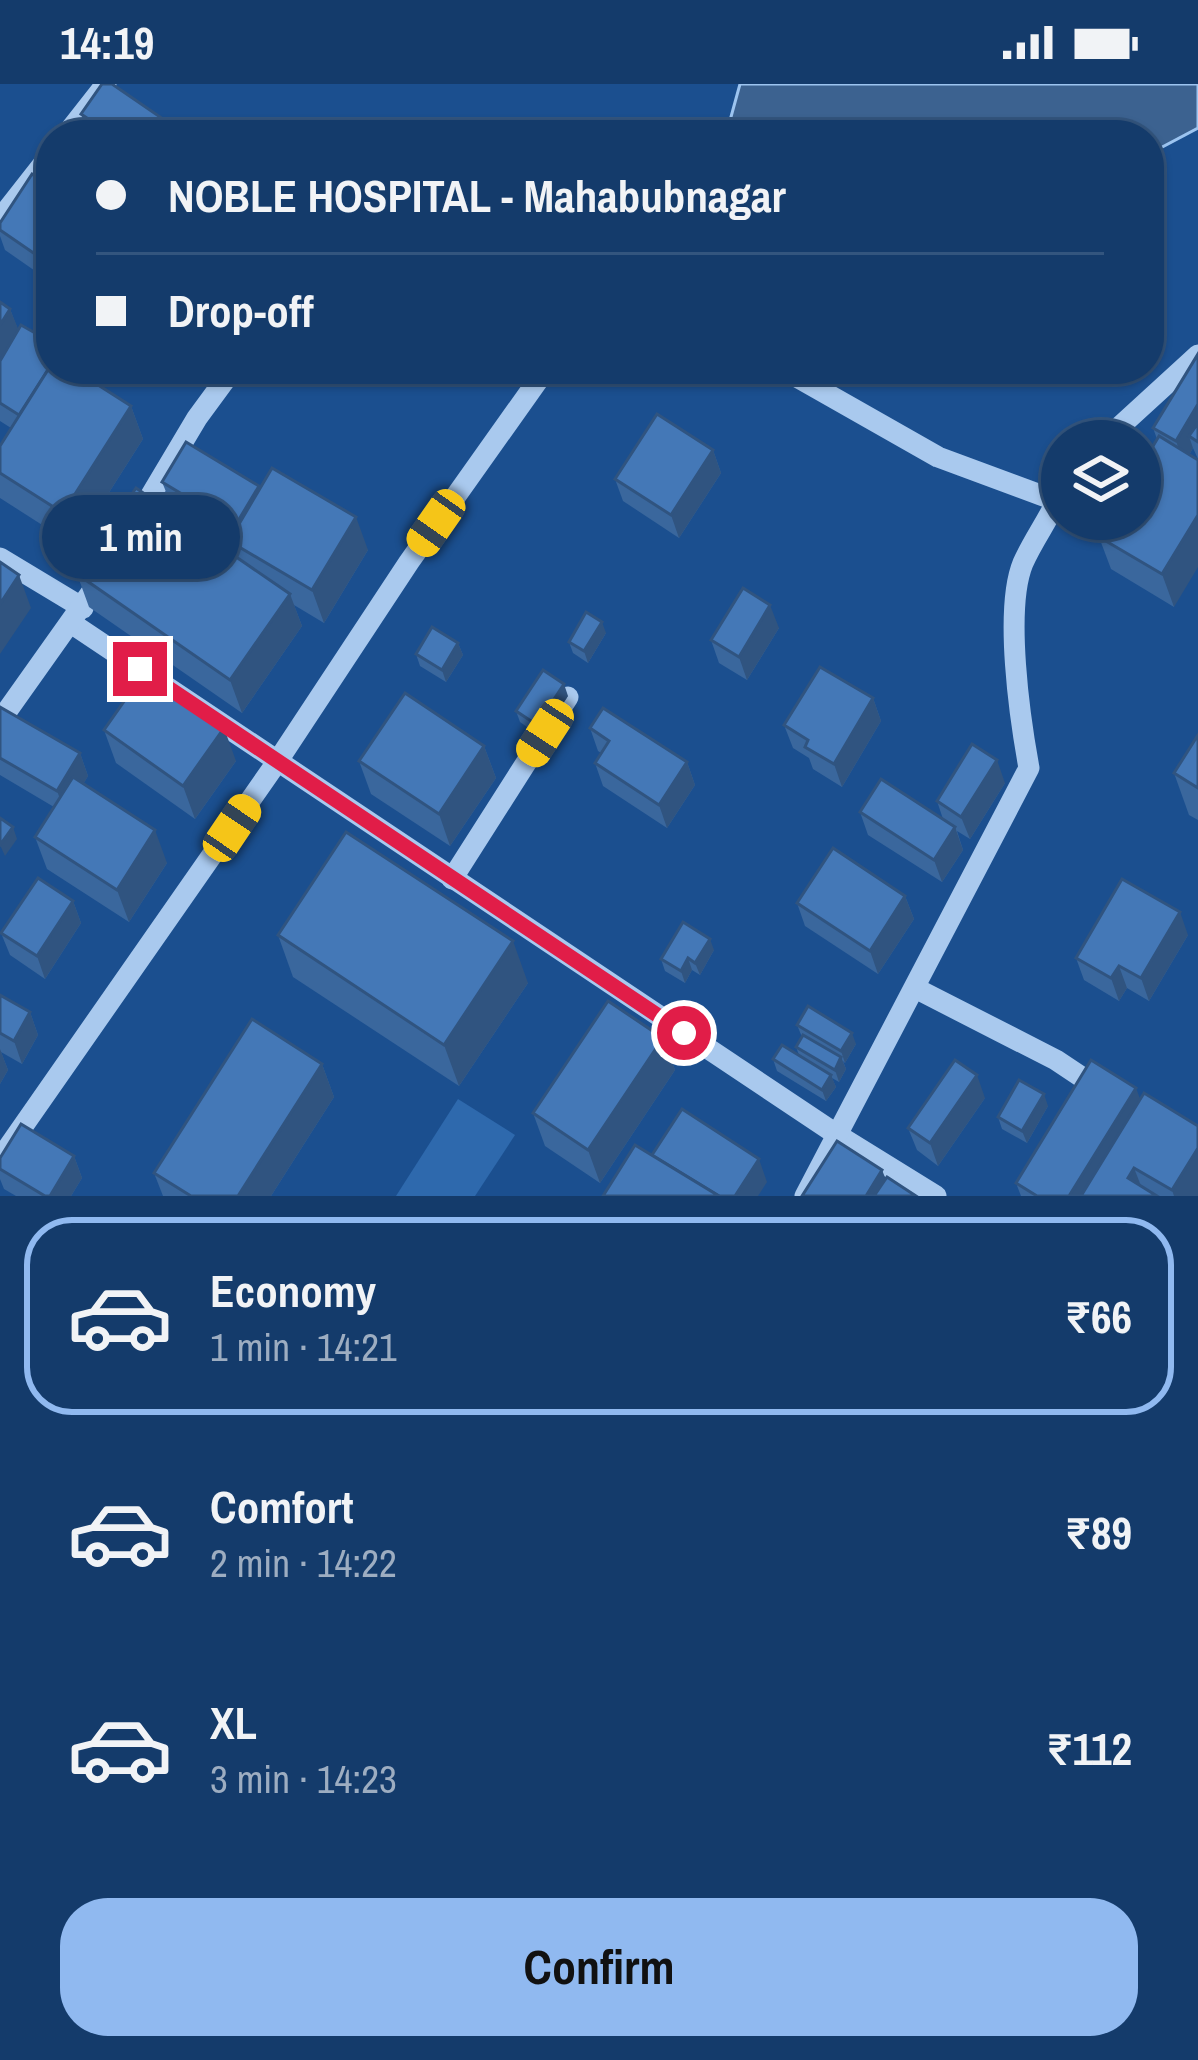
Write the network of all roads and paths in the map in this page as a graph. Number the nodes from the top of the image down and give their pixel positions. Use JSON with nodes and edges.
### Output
{"nodes":[{"id":1,"x":106,"y":84,"type":"edge"},
{"id":2,"x":78,"y":120,"type":"edge"},
{"id":3,"x":36,"y":173,"type":"edge"},
{"id":4,"x":0,"y":219,"type":"edge"},
{"id":5,"x":1198,"y":355,"type":"edge"},
{"id":6,"x":222,"y":384,"type":"edge"},
{"id":7,"x":535,"y":384,"type":"edge"},
{"id":8,"x":809,"y":384,"type":"edge"},
{"id":9,"x":1127,"y":420,"type":"edge"},
{"id":10,"x":1041,"y":489,"type":"edge"},
{"id":11,"x":1041,"y":531,"type":"edge"},
{"id":12,"x":0,"y":558,"type":"edge"},
{"id":13,"x":77,"y":615,"type":"junction"},
{"id":14,"x":568,"y":697,"type":"edge"},
{"id":15,"x":0,"y":721,"type":"edge"},
{"id":16,"x":277,"y":762,"type":"junction"},
{"id":17,"x":452,"y":878,"type":"junction"},
{"id":18,"x":915,"y":988,"type":"junction"},
{"id":19,"x":1112,"y":1097,"type":"edge"},
{"id":20,"x":839,"y":1136,"type":"junction"},
{"id":21,"x":0,"y":1159,"type":"edge"},
{"id":22,"x":805,"y":1196,"type":"edge"},
{"id":23,"x":936,"y":1196,"type":"edge"}],
"edges":[{"from":1,"to":2,"type":"street"},
{"from":3,"to":4,"type":"street"},
{"from":5,"to":9,"type":"street"},
{"from":6,"to":13,"type":"street"},
{"from":7,"to":16,"type":"street"},
{"from":8,"to":10,"type":"street"},
{"from":11,"to":18,"type":"street"},
{"from":12,"to":13,"type":"street"},
{"from":13,"to":15,"type":"street"},
{"from":13,"to":16,"type":"street"},
{"from":14,"to":17,"type":"street"},
{"from":16,"to":17,"type":"street"},
{"from":16,"to":21,"type":"street"},
{"from":17,"to":20,"type":"street"},
{"from":18,"to":19,"type":"street"},
{"from":18,"to":20,"type":"street"},
{"from":20,"to":22,"type":"street"},
{"from":20,"to":23,"type":"street"}]}
